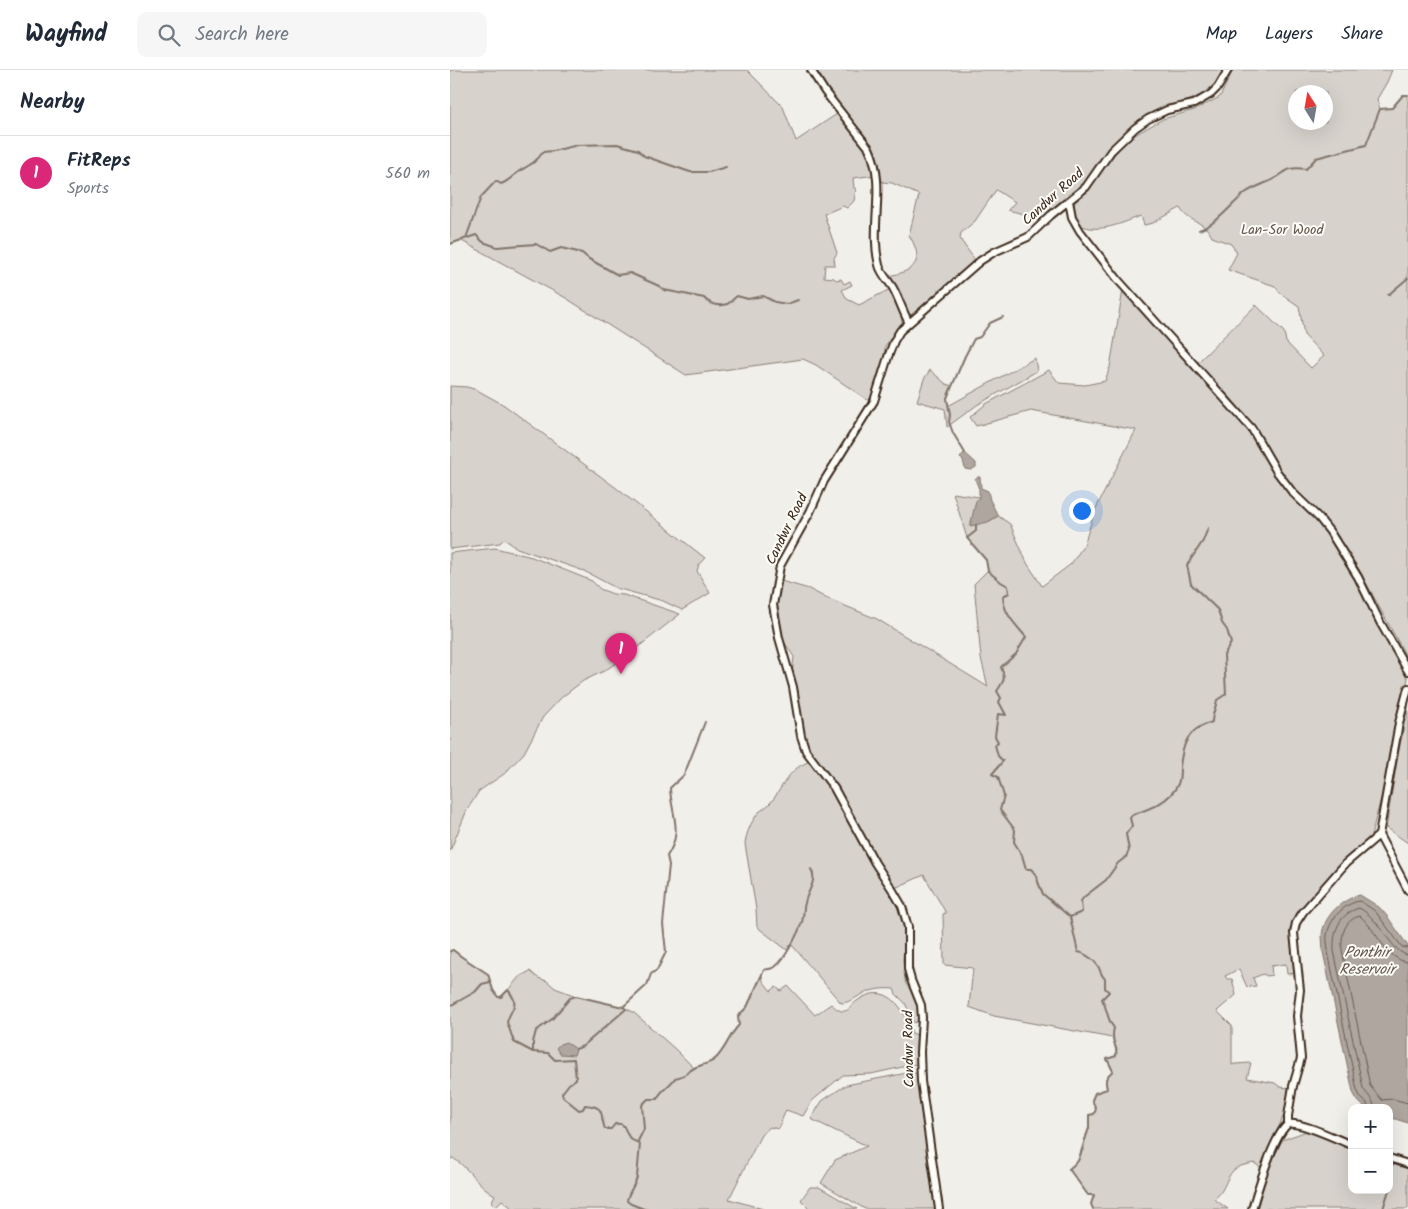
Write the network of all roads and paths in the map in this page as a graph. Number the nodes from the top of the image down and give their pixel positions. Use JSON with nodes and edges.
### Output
{"nodes":[{"id":1,"x":810,"y":70,"type":"edge"},
{"id":2,"x":1228,"y":70,"type":"edge"},
{"id":3,"x":1069,"y":201,"type":"junction"},
{"id":4,"x":908,"y":323,"type":"junction"},
{"id":5,"x":1408,"y":671,"type":"edge"},
{"id":6,"x":1408,"y":688,"type":"edge"},
{"id":7,"x":1379,"y":835,"type":"junction"},
{"id":8,"x":1408,"y":890,"type":"edge"},
{"id":9,"x":1288,"y":1124,"type":"junction"},
{"id":10,"x":1348,"y":1143,"type":"edge"},
{"id":11,"x":1393,"y":1159,"type":"edge"},
{"id":12,"x":1408,"y":1164,"type":"edge"},
{"id":13,"x":939,"y":1209,"type":"edge"},
{"id":14,"x":1252,"y":1209,"type":"edge"}],
"edges":[{"from":1,"to":4,"type":"street"},
{"from":2,"to":3,"type":"street","name":"Candwr Road"},
{"from":3,"to":4,"type":"street","name":"Candwr Road"},
{"from":3,"to":5,"type":"street"},
{"from":4,"to":13,"type":"street","name":"Candwr Road"},
{"from":6,"to":7,"type":"street"},
{"from":7,"to":8,"type":"street"},
{"from":7,"to":9,"type":"street"},
{"from":9,"to":10,"type":"street"},
{"from":9,"to":14,"type":"street"},
{"from":11,"to":12,"type":"street"}]}
